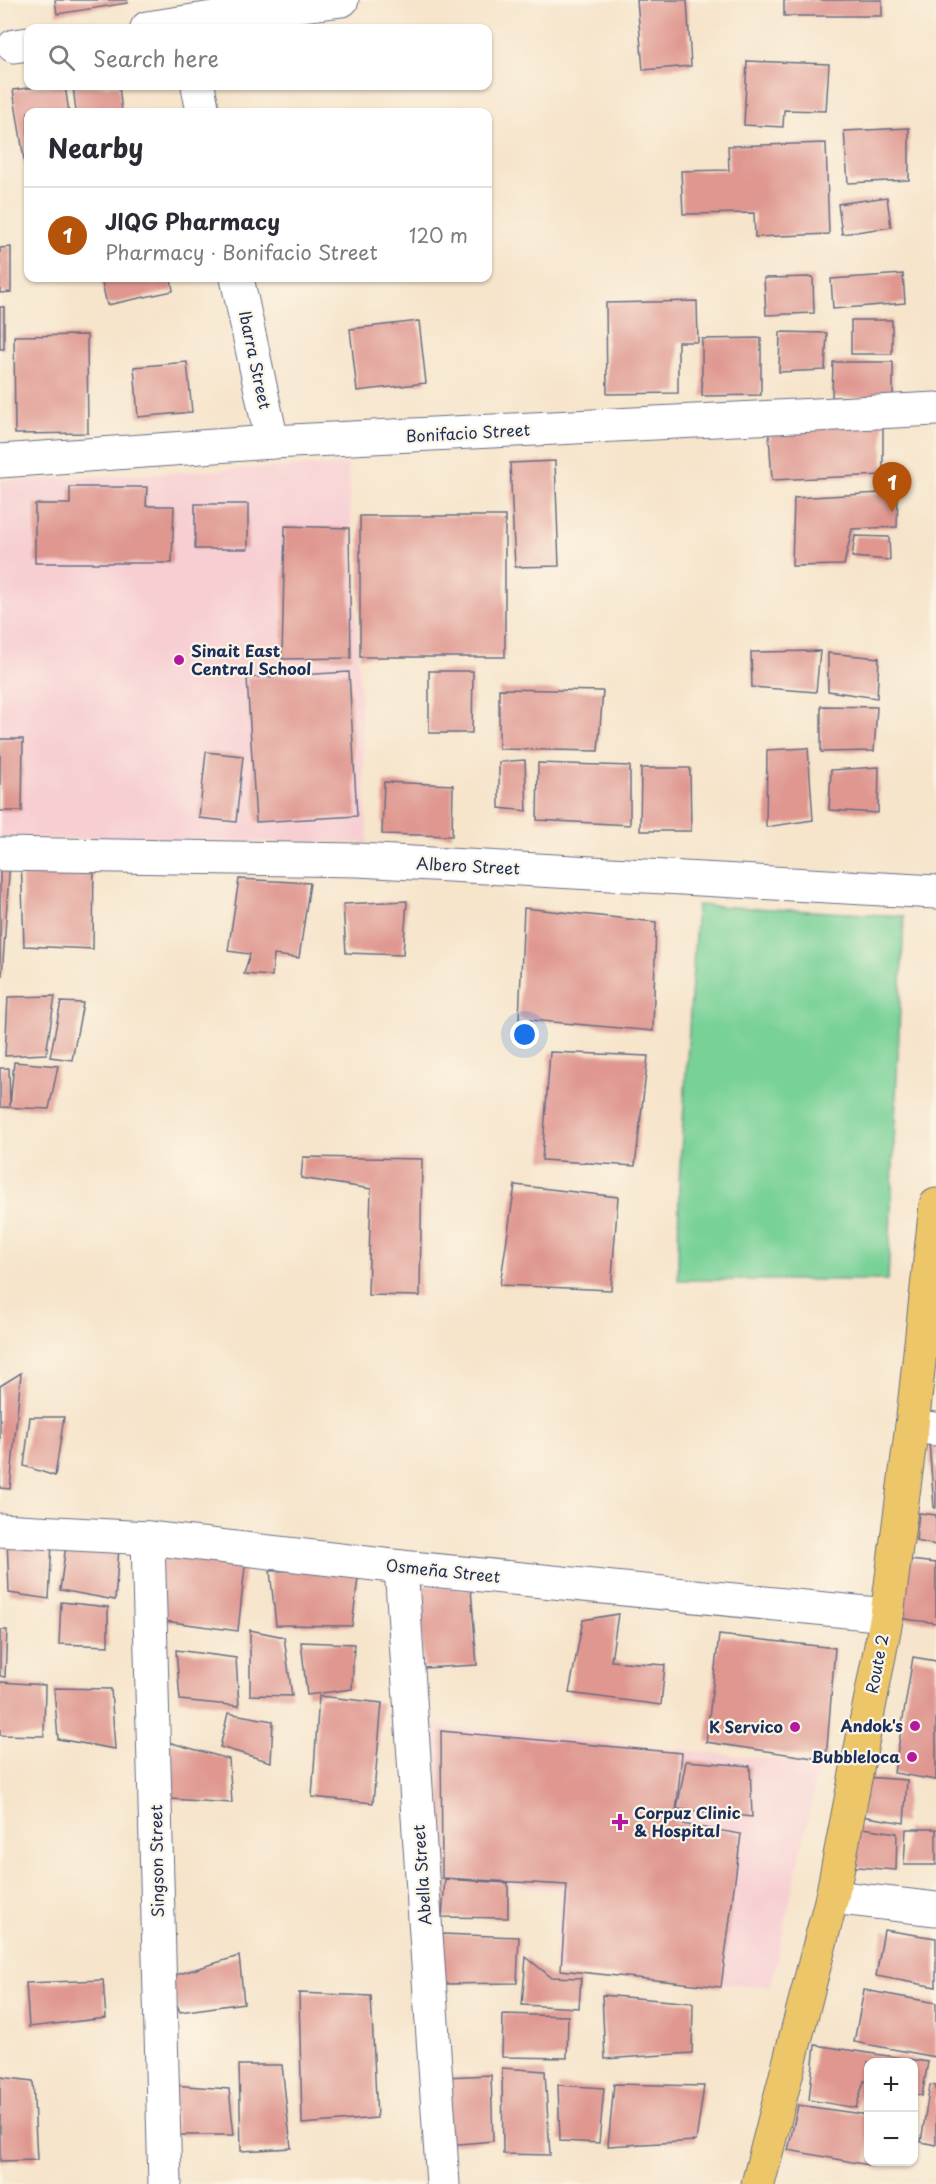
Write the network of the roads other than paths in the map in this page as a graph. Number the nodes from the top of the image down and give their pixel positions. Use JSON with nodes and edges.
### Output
{"nodes":[{"id":1,"x":342,"y":0,"type":"edge"},
{"id":2,"x":195,"y":24,"type":"edge"},
{"id":3,"x":199,"y":90,"type":"edge"},
{"id":4,"x":202,"y":108,"type":"edge"},
{"id":5,"x":238,"y":282,"type":"edge"},
{"id":6,"x":936,"y":409,"type":"edge"},
{"id":7,"x":272,"y":442,"type":"junction"},
{"id":8,"x":0,"y":461,"type":"edge"},
{"id":9,"x":0,"y":854,"type":"edge"},
{"id":10,"x":936,"y":892,"type":"edge"},
{"id":11,"x":936,"y":1205,"type":"edge"},
{"id":12,"x":924,"y":1427,"type":"edge"},
{"id":13,"x":0,"y":1530,"type":"edge"},
{"id":14,"x":148,"y":1538,"type":"junction"},
{"id":15,"x":401,"y":1567,"type":"junction"},
{"id":16,"x":887,"y":1615,"type":"junction"},
{"id":17,"x":832,"y":1897,"type":"junction"},
{"id":18,"x":936,"y":1910,"type":"edge"},
{"id":19,"x":165,"y":2184,"type":"edge"},
{"id":20,"x":443,"y":2184,"type":"edge"},
{"id":21,"x":758,"y":2184,"type":"edge"}],
"edges":[{"from":1,"to":2,"type":"street"},
{"from":3,"to":4,"type":"street"},
{"from":5,"to":7,"type":"street","name":"Ibarra Street"},
{"from":6,"to":7,"type":"street","name":"Bonifacio Street"},
{"from":7,"to":8,"type":"street","name":"Bonifacio Street"},
{"from":9,"to":10,"type":"street","name":"Albero Street"},
{"from":11,"to":12,"type":"highway","name":"Route 2"},
{"from":12,"to":16,"type":"highway","name":"Route 2"},
{"from":13,"to":14,"type":"street","name":"Osmeña Street"},
{"from":14,"to":15,"type":"street","name":"Osmeña Street"},
{"from":14,"to":19,"type":"street","name":"Singson Street"},
{"from":15,"to":16,"type":"street","name":"Osmeña Street"},
{"from":15,"to":20,"type":"street","name":"Abella Street"},
{"from":16,"to":17,"type":"highway","name":"Route 2"},
{"from":17,"to":18,"type":"street"},
{"from":17,"to":21,"type":"highway","name":"Route 2"}]}
